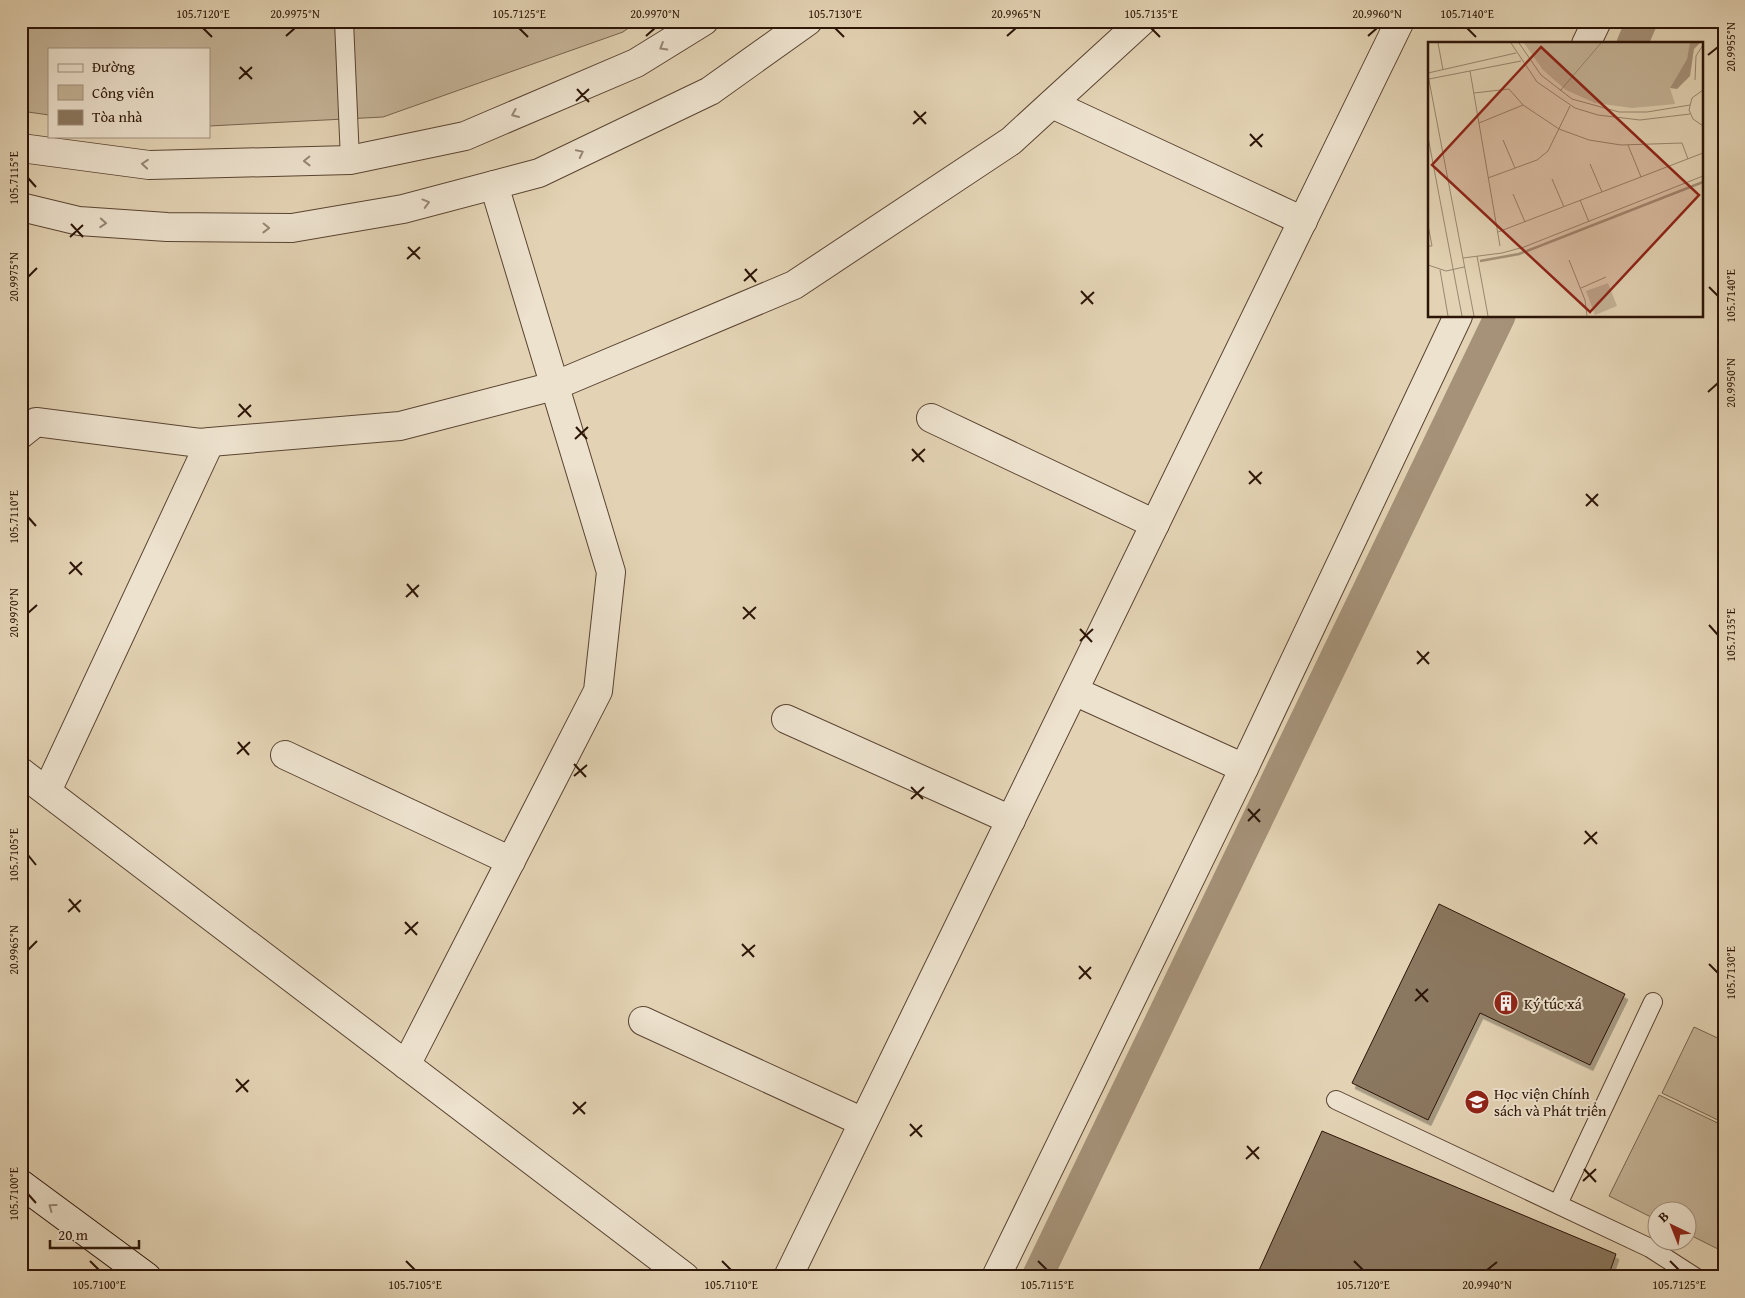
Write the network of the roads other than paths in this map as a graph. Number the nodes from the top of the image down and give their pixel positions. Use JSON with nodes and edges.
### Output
{"nodes":[{"id":1,"x":344,"y":21,"type":"edge"},
{"id":2,"x":704,"y":21,"type":"edge"},
{"id":3,"x":808,"y":21,"type":"edge"},
{"id":4,"x":1142,"y":21,"type":"edge"},
{"id":5,"x":1400,"y":21,"type":"edge"},
{"id":6,"x":1597,"y":21,"type":"edge"},
{"id":7,"x":1587,"y":42,"type":"edge"},
{"id":8,"x":1052,"y":104,"type":"junction"},
{"id":9,"x":21,"y":148,"type":"edge"},
{"id":10,"x":350,"y":160,"type":"junction"},
{"id":11,"x":494,"y":185,"type":"junction"},
{"id":12,"x":21,"y":207,"type":"edge"},
{"id":13,"x":1303,"y":221,"type":"junction"},
{"id":14,"x":1457,"y":318,"type":"edge"},
{"id":15,"x":554,"y":386,"type":"junction"},
{"id":16,"x":931,"y":418,"type":"dead end"},
{"id":17,"x":21,"y":434,"type":"edge"},
{"id":18,"x":210,"y":442,"type":"junction"},
{"id":19,"x":1155,"y":524,"type":"junction"},
{"id":20,"x":1074,"y":690,"type":"junction"},
{"id":21,"x":786,"y":719,"type":"dead end"},
{"id":22,"x":285,"y":755,"type":"dead end"},
{"id":23,"x":1244,"y":768,"type":"junction"},
{"id":24,"x":21,"y":772,"type":"edge"},
{"id":25,"x":47,"y":792,"type":"junction"},
{"id":26,"x":1011,"y":820,"type":"junction"},
{"id":27,"x":511,"y":862,"type":"junction"},
{"id":28,"x":1653,"y":1002,"type":"dead end"},
{"id":29,"x":643,"y":1021,"type":"dead end"},
{"id":30,"x":406,"y":1065,"type":"junction"},
{"id":31,"x":1336,"y":1100,"type":"dead end"},
{"id":32,"x":864,"y":1122,"type":"junction"},
{"id":33,"x":21,"y":1184,"type":"edge"},
{"id":34,"x":1558,"y":1204,"type":"junction"},
{"id":35,"x":147,"y":1277,"type":"edge"},
{"id":36,"x":685,"y":1277,"type":"edge"},
{"id":37,"x":788,"y":1277,"type":"edge"},
{"id":38,"x":996,"y":1277,"type":"edge"},
{"id":39,"x":1696,"y":1277,"type":"edge"}],
"edges":[{"from":1,"to":10,"type":"lane"},
{"from":2,"to":10,"type":"street","one_way":true},
{"from":11,"to":3,"type":"street","one_way":true},
{"from":4,"to":8,"type":"street"},
{"from":5,"to":13,"type":"street"},
{"from":6,"to":7,"type":"street"},
{"from":8,"to":13,"type":"street"},
{"from":8,"to":15,"type":"street"},
{"from":10,"to":9,"type":"street","one_way":true},
{"from":12,"to":11,"type":"street","one_way":true},
{"from":11,"to":15,"type":"street"},
{"from":13,"to":19,"type":"street"},
{"from":14,"to":23,"type":"street"},
{"from":15,"to":18,"type":"street"},
{"from":15,"to":27,"type":"street"},
{"from":16,"to":19,"type":"street"},
{"from":17,"to":18,"type":"street"},
{"from":18,"to":25,"type":"street"},
{"from":19,"to":20,"type":"street"},
{"from":20,"to":23,"type":"street"},
{"from":20,"to":26,"type":"street"},
{"from":21,"to":26,"type":"street"},
{"from":22,"to":27,"type":"street"},
{"from":23,"to":38,"type":"street"},
{"from":24,"to":25,"type":"street"},
{"from":25,"to":30,"type":"street"},
{"from":26,"to":32,"type":"street"},
{"from":27,"to":30,"type":"street"},
{"from":28,"to":34,"type":"lane"},
{"from":29,"to":32,"type":"street"},
{"from":30,"to":36,"type":"street"},
{"from":31,"to":34,"type":"lane"},
{"from":32,"to":37,"type":"street"},
{"from":35,"to":33,"type":"street","one_way":true},
{"from":34,"to":39,"type":"lane"}]}
